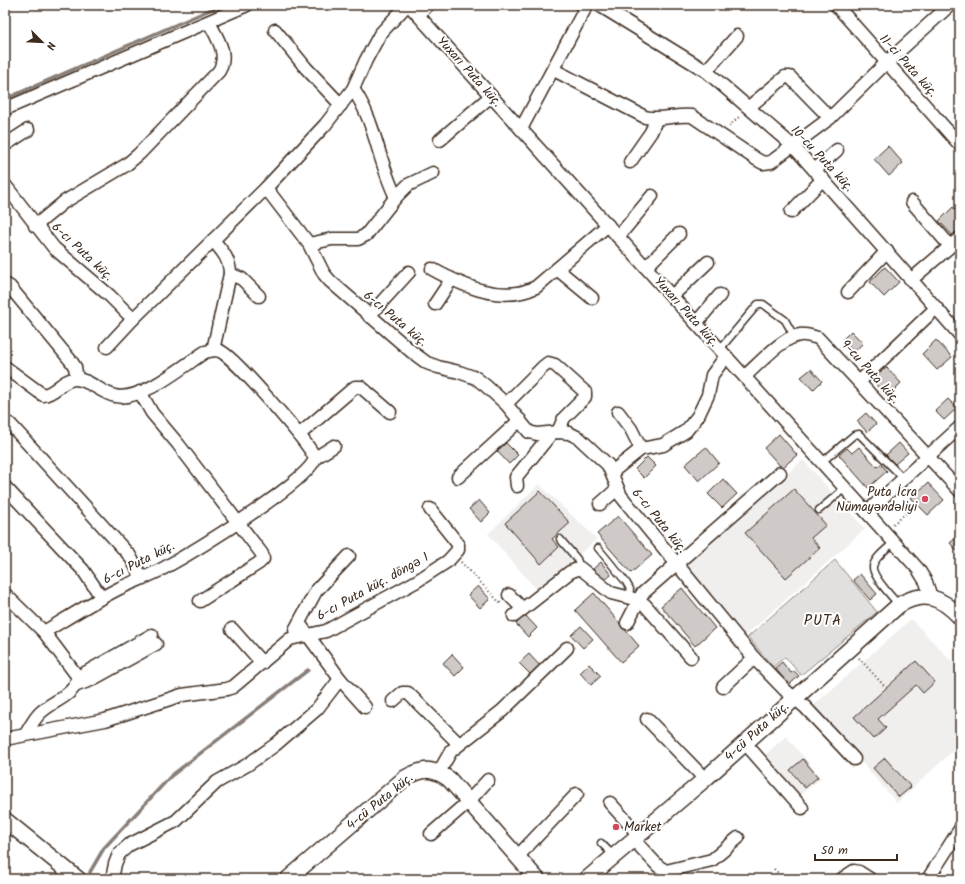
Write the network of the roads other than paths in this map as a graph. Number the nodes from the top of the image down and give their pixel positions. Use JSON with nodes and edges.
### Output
{"nodes":[{"id":1,"x":247,"y":5,"type":"edge"},
{"id":2,"x":408,"y":5,"type":"edge"},
{"id":3,"x":428,"y":5,"type":"edge"},
{"id":4,"x":587,"y":5,"type":"edge"},
{"id":5,"x":599,"y":5,"type":"edge"},
{"id":6,"x":836,"y":5,"type":"edge"},
{"id":7,"x":950,"y":5,"type":"edge"},
{"id":8,"x":418,"y":15,"type":"junction"},
{"id":9,"x":209,"y":22,"type":"junction"},
{"id":10,"x":275,"y":30,"type":"dead end"},
{"id":11,"x":737,"y":36,"type":"dead end"},
{"id":12,"x":886,"y":63,"type":"junction"},
{"id":13,"x":554,"y":70,"type":"junction"},
{"id":14,"x":706,"y":71,"type":"junction"},
{"id":15,"x":353,"y":89,"type":"junction"},
{"id":16,"x":491,"y":96,"type":"junction"},
{"id":17,"x":341,"y":104,"type":"junction"},
{"id":18,"x":748,"y":107,"type":"junction"},
{"id":19,"x":5,"y":109,"type":"edge"},
{"id":20,"x":830,"y":118,"type":"junction"},
{"id":21,"x":656,"y":120,"type":"junction"},
{"id":22,"x":521,"y":129,"type":"junction"},
{"id":23,"x":28,"y":130,"type":"dead end"},
{"id":24,"x":440,"y":140,"type":"dead end"},
{"id":25,"x":960,"y":145,"type":"edge"},
{"id":26,"x":5,"y":146,"type":"edge"},
{"id":27,"x":794,"y":147,"type":"junction"},
{"id":28,"x":837,"y":150,"type":"dead end"},
{"id":29,"x":630,"y":162,"type":"dead end"},
{"id":30,"x":433,"y":174,"type":"dead end"},
{"id":31,"x":819,"y":175,"type":"junction"},
{"id":32,"x":5,"y":185,"type":"edge"},
{"id":33,"x":266,"y":188,"type":"junction"},
{"id":34,"x":652,"y":196,"type":"dead end"},
{"id":35,"x":396,"y":197,"type":"junction"},
{"id":36,"x":912,"y":202,"type":"dead end"},
{"id":37,"x":791,"y":212,"type":"dead end"},
{"id":38,"x":608,"y":225,"type":"junction"},
{"id":39,"x":35,"y":226,"type":"junction"},
{"id":40,"x":679,"y":234,"type":"dead end"},
{"id":41,"x":618,"y":237,"type":"junction"},
{"id":42,"x":960,"y":238,"type":"edge"},
{"id":43,"x":213,"y":240,"type":"junction"},
{"id":44,"x":309,"y":244,"type":"junction"},
{"id":45,"x":950,"y":246,"type":"junction"},
{"id":46,"x":887,"y":251,"type":"junction"},
{"id":47,"x":708,"y":262,"type":"dead end"},
{"id":48,"x":646,"y":267,"type":"junction"},
{"id":49,"x":432,"y":269,"type":"dead end"},
{"id":50,"x":557,"y":269,"type":"junction"},
{"id":51,"x":409,"y":272,"type":"dead end"},
{"id":52,"x":230,"y":274,"type":"junction"},
{"id":53,"x":912,"y":279,"type":"junction"},
{"id":54,"x":452,"y":280,"type":"junction"},
{"id":55,"x":5,"y":284,"type":"edge"},
{"id":56,"x":848,"y":292,"type":"dead end"},
{"id":57,"x":720,"y":294,"type":"dead end"},
{"id":58,"x":259,"y":296,"type":"dead end"},
{"id":59,"x":672,"y":296,"type":"junction"},
{"id":60,"x":592,"y":298,"type":"dead end"},
{"id":61,"x":435,"y":304,"type":"dead end"},
{"id":62,"x":936,"y":308,"type":"junction"},
{"id":63,"x":369,"y":316,"type":"junction"},
{"id":64,"x":133,"y":319,"type":"junction"},
{"id":65,"x":696,"y":323,"type":"junction"},
{"id":66,"x":958,"y":328,"type":"edge"},
{"id":67,"x":794,"y":336,"type":"junction"},
{"id":68,"x":107,"y":347,"type":"dead end"},
{"id":69,"x":213,"y":350,"type":"junction"},
{"id":70,"x":723,"y":353,"type":"junction"},
{"id":71,"x":5,"y":367,"type":"edge"},
{"id":72,"x":745,"y":376,"type":"junction"},
{"id":73,"x":77,"y":379,"type":"junction"},
{"id":74,"x":858,"y":382,"type":"junction"},
{"id":75,"x":140,"y":392,"type":"junction"},
{"id":76,"x":506,"y":404,"type":"junction"},
{"id":77,"x":390,"y":412,"type":"dead end"},
{"id":78,"x":618,"y":412,"type":"dead end"},
{"id":79,"x":520,"y":420,"type":"junction"},
{"id":80,"x":10,"y":424,"type":"dead end"},
{"id":81,"x":960,"y":427,"type":"edge"},
{"id":82,"x":554,"y":433,"type":"junction"},
{"id":83,"x":300,"y":434,"type":"junction"},
{"id":84,"x":334,"y":446,"type":"dead end"},
{"id":85,"x":641,"y":449,"type":"junction"},
{"id":86,"x":929,"y":456,"type":"junction"},
{"id":87,"x":315,"y":458,"type":"junction"},
{"id":88,"x":822,"y":462,"type":"junction"},
{"id":89,"x":612,"y":472,"type":"junction"},
{"id":90,"x":780,"y":473,"type":"dead end"},
{"id":91,"x":458,"y":477,"type":"dead end"},
{"id":92,"x":904,"y":479,"type":"junction"},
{"id":93,"x":517,"y":486,"type":"dead end"},
{"id":94,"x":5,"y":487,"type":"edge"},
{"id":95,"x":845,"y":488,"type":"junction"},
{"id":96,"x":617,"y":489,"type":"junction"},
{"id":97,"x":960,"y":491,"type":"edge"},
{"id":98,"x":600,"y":504,"type":"dead end"},
{"id":99,"x":430,"y":509,"type":"dead end"},
{"id":100,"x":819,"y":510,"type":"dead end"},
{"id":101,"x":867,"y":512,"type":"junction"},
{"id":102,"x":237,"y":522,"type":"junction"},
{"id":103,"x":560,"y":539,"type":"dead end"},
{"id":104,"x":894,"y":542,"type":"junction"},
{"id":105,"x":598,"y":548,"type":"dead end"},
{"id":106,"x":349,"y":556,"type":"dead end"},
{"id":107,"x":676,"y":564,"type":"junction"},
{"id":108,"x":580,"y":568,"type":"junction"},
{"id":109,"x":142,"y":578,"type":"junction"},
{"id":110,"x":931,"y":597,"type":"junction"},
{"id":111,"x":6,"y":598,"type":"edge"},
{"id":112,"x":102,"y":598,"type":"junction"},
{"id":113,"x":511,"y":598,"type":"road end"},
{"id":114,"x":634,"y":599,"type":"junction"},
{"id":115,"x":200,"y":601,"type":"dead end"},
{"id":116,"x":899,"y":606,"type":"junction"},
{"id":117,"x":960,"y":617,"type":"edge"},
{"id":118,"x":298,"y":623,"type":"junction"},
{"id":119,"x":627,"y":623,"type":"dead end"},
{"id":120,"x":232,"y":628,"type":"dead end"},
{"id":121,"x":44,"y":632,"type":"junction"},
{"id":122,"x":307,"y":636,"type":"junction"},
{"id":123,"x":154,"y":639,"type":"dead end"},
{"id":124,"x":290,"y":639,"type":"junction"},
{"id":125,"x":567,"y":648,"type":"dead end"},
{"id":126,"x":691,"y":657,"type":"dead end"},
{"id":127,"x":754,"y":658,"type":"junction"},
{"id":128,"x":262,"y":663,"type":"junction"},
{"id":129,"x":340,"y":679,"type":"junction"},
{"id":130,"x":77,"y":681,"type":"junction"},
{"id":131,"x":723,"y":687,"type":"dead end"},
{"id":132,"x":795,"y":698,"type":"junction"},
{"id":133,"x":393,"y":702,"type":"dead end"},
{"id":134,"x":365,"y":707,"type":"dead end"},
{"id":135,"x":647,"y":719,"type":"dead end"},
{"id":136,"x":26,"y":734,"type":"junction"},
{"id":137,"x":5,"y":739,"type":"edge"},
{"id":138,"x":745,"y":743,"type":"junction"},
{"id":139,"x":459,"y":744,"type":"junction"},
{"id":140,"x":854,"y":759,"type":"dead end"},
{"id":141,"x":438,"y":772,"type":"junction"},
{"id":142,"x":705,"y":779,"type":"junction"},
{"id":143,"x":488,"y":780,"type":"dead end"},
{"id":144,"x":576,"y":794,"type":"dead end"},
{"id":145,"x":469,"y":801,"type":"junction"},
{"id":146,"x":610,"y":803,"type":"dead end"},
{"id":147,"x":802,"y":808,"type":"dead end"},
{"id":148,"x":5,"y":820,"type":"edge"},
{"id":149,"x":960,"y":829,"type":"edge"},
{"id":150,"x":431,"y":834,"type":"dead end"},
{"id":151,"x":636,"y":837,"type":"junction"},
{"id":152,"x":738,"y":838,"type":"dead end"},
{"id":153,"x":601,"y":842,"type":"dead end"},
{"id":154,"x":614,"y":856,"type":"junction"},
{"id":155,"x":517,"y":857,"type":"junction"},
{"id":156,"x":666,"y":875,"type":"edge"},
{"id":157,"x":931,"y":877,"type":"edge"},
{"id":158,"x":78,"y":879,"type":"edge"},
{"id":159,"x":112,"y":879,"type":"edge"},
{"id":160,"x":288,"y":879,"type":"edge"},
{"id":161,"x":537,"y":879,"type":"edge"},
{"id":162,"x":587,"y":879,"type":"edge"},
{"id":163,"x":842,"y":879,"type":"edge"},
{"id":164,"x":870,"y":879,"type":"edge"}],
"edges":[{"from":1,"to":9,"type":"street"},
{"from":2,"to":8,"type":"street","name":"Yuxarı Puta küç."},
{"from":2,"to":15,"type":"street"},
{"from":3,"to":8,"type":"street"},
{"from":4,"to":13,"type":"street"},
{"from":5,"to":14,"type":"street","name":"10-cu Puta küç."},
{"from":6,"to":12,"type":"street","name":"11-ci Puta küç."},
{"from":7,"to":12,"type":"street"},
{"from":8,"to":16,"type":"street","name":"Yuxarı Puta küç."},
{"from":9,"to":19,"type":"street"},
{"from":9,"to":39,"type":"street"},
{"from":10,"to":17,"type":"street"},
{"from":11,"to":14,"type":"street"},
{"from":12,"to":20,"type":"street"},
{"from":12,"to":25,"type":"street","name":"11-ci Puta küç."},
{"from":13,"to":21,"type":"street"},
{"from":13,"to":22,"type":"street"},
{"from":14,"to":18,"type":"street","name":"10-cu Puta küç."},
{"from":15,"to":17,"type":"street"},
{"from":15,"to":35,"type":"street"},
{"from":16,"to":22,"type":"street","name":"Yuxarı Puta küç."},
{"from":16,"to":24,"type":"street"},
{"from":17,"to":33,"type":"street"},
{"from":18,"to":20,"type":"street"},
{"from":18,"to":27,"type":"street","name":"10-cu Puta küç."},
{"from":20,"to":27,"type":"street"},
{"from":21,"to":27,"type":"street"},
{"from":21,"to":29,"type":"street"},
{"from":22,"to":38,"type":"street","name":"Yuxarı Puta küç."},
{"from":23,"to":26,"type":"street"},
{"from":27,"to":31,"type":"street","name":"10-cu Puta küç."},
{"from":28,"to":31,"type":"street"},
{"from":30,"to":35,"type":"street"},
{"from":31,"to":37,"type":"street"},
{"from":31,"to":46,"type":"street","name":"10-cu Puta küç."},
{"from":32,"to":39,"type":"street","name":"6-cı Puta küç."},
{"from":33,"to":43,"type":"street"},
{"from":33,"to":44,"type":"street","name":"6-cı Puta küç."},
{"from":34,"to":41,"type":"street"},
{"from":35,"to":44,"type":"street"},
{"from":36,"to":45,"type":"street"},
{"from":38,"to":41,"type":"street","name":"Yuxarı Puta küç."},
{"from":38,"to":50,"type":"street"},
{"from":39,"to":64,"type":"street","name":"6-cı Puta küç."},
{"from":40,"to":48,"type":"street"},
{"from":41,"to":48,"type":"street","name":"Yuxarı Puta küç."},
{"from":42,"to":45,"type":"street"},
{"from":43,"to":52,"type":"street"},
{"from":43,"to":64,"type":"street"},
{"from":44,"to":63,"type":"street","name":"6-cı Puta küç."},
{"from":45,"to":53,"type":"street"},
{"from":46,"to":53,"type":"street","name":"10-cu Puta küç."},
{"from":46,"to":56,"type":"street"},
{"from":47,"to":59,"type":"street"},
{"from":48,"to":59,"type":"street","name":"Yuxarı Puta küç."},
{"from":49,"to":54,"type":"street"},
{"from":50,"to":54,"type":"street"},
{"from":50,"to":60,"type":"street"},
{"from":51,"to":63,"type":"street"},
{"from":52,"to":58,"type":"street"},
{"from":52,"to":69,"type":"street"},
{"from":53,"to":62,"type":"street","name":"10-cu Puta küç."},
{"from":54,"to":61,"type":"street"},
{"from":55,"to":73,"type":"street"},
{"from":57,"to":65,"type":"street"},
{"from":59,"to":65,"type":"street","name":"Yuxarı Puta küç."},
{"from":62,"to":66,"type":"street","name":"10-cu Puta küç."},
{"from":62,"to":74,"type":"street"},
{"from":63,"to":76,"type":"street","name":"6-cı Puta küç."},
{"from":64,"to":68,"type":"street"},
{"from":65,"to":70,"type":"street","name":"Yuxarı Puta küç."},
{"from":67,"to":70,"type":"lane"},
{"from":67,"to":72,"type":"street"},
{"from":67,"to":74,"type":"street","name":"9-cu Puta küç."},
{"from":69,"to":75,"type":"street"},
{"from":69,"to":83,"type":"street"},
{"from":70,"to":72,"type":"street","name":"Yuxarı Puta küç."},
{"from":70,"to":85,"type":"street"},
{"from":71,"to":73,"type":"street"},
{"from":72,"to":88,"type":"street","name":"Yuxarı Puta küç."},
{"from":73,"to":75,"type":"street"},
{"from":74,"to":86,"type":"street","name":"9-cu Puta küç."},
{"from":75,"to":102,"type":"street"},
{"from":76,"to":79,"type":"street","name":"6-cı Puta küç."},
{"from":76,"to":82,"type":"street"},
{"from":77,"to":83,"type":"street"},
{"from":78,"to":85,"type":"street"},
{"from":79,"to":82,"type":"street","name":"6-cı Puta küç."},
{"from":79,"to":91,"type":"street"},
{"from":80,"to":109,"type":"street"},
{"from":81,"to":86,"type":"street"},
{"from":82,"to":89,"type":"street","name":"6-cı Puta küç."},
{"from":82,"to":93,"type":"street"},
{"from":83,"to":87,"type":"street"},
{"from":84,"to":87,"type":"street"},
{"from":85,"to":89,"type":"street"},
{"from":86,"to":92,"type":"street"},
{"from":86,"to":97,"type":"street","name":"9-cu Puta küç."},
{"from":87,"to":102,"type":"street","name":"6-cı Puta küç."},
{"from":88,"to":92,"type":"lane"},
{"from":88,"to":95,"type":"street","name":"Yuxarı Puta küç."},
{"from":89,"to":96,"type":"street","name":"6-cı Puta küç."},
{"from":90,"to":107,"type":"street"},
{"from":92,"to":101,"type":"street"},
{"from":94,"to":112,"type":"street"},
{"from":95,"to":100,"type":"lane"},
{"from":95,"to":101,"type":"street","name":"Yuxarı Puta küç."},
{"from":96,"to":98,"type":"street"},
{"from":96,"to":107,"type":"street","name":"6-cı Puta küç."},
{"from":99,"to":122,"type":"street","name":"6-cı Puta küç. döngə 1"},
{"from":101,"to":104,"type":"street","name":"Yuxarı Puta küç."},
{"from":102,"to":109,"type":"street","name":"6-cı Puta küç."},
{"from":102,"to":115,"type":"street"},
{"from":103,"to":108,"type":"lane"},
{"from":104,"to":110,"type":"street","name":"Yuxarı Puta küç."},
{"from":104,"to":116,"type":"lane"},
{"from":105,"to":114,"type":"lane"},
{"from":106,"to":118,"type":"street"},
{"from":107,"to":114,"type":"street"},
{"from":107,"to":127,"type":"street","name":"6-cı Puta küç."},
{"from":108,"to":113,"type":"street"},
{"from":108,"to":114,"type":"street"},
{"from":109,"to":112,"type":"street","name":"6-cı Puta küç."},
{"from":110,"to":116,"type":"street","name":"4-cü Puta küç."},
{"from":110,"to":117,"type":"street"},
{"from":111,"to":121,"type":"street"},
{"from":112,"to":121,"type":"street","name":"6-cı Puta küç."},
{"from":114,"to":119,"type":"street"},
{"from":114,"to":126,"type":"street"},
{"from":116,"to":132,"type":"street","name":"4-cü Puta küç."},
{"from":118,"to":122,"type":"street"},
{"from":118,"to":124,"type":"street"},
{"from":120,"to":128,"type":"street"},
{"from":121,"to":130,"type":"street"},
{"from":122,"to":124,"type":"street","name":"6-cı Puta küç. döngə 1"},
{"from":122,"to":129,"type":"street"},
{"from":123,"to":130,"type":"street"},
{"from":124,"to":128,"type":"street"},
{"from":125,"to":139,"type":"street"},
{"from":127,"to":131,"type":"street"},
{"from":127,"to":132,"type":"street","name":"6-cı Puta küç."},
{"from":128,"to":136,"type":"street"},
{"from":129,"to":134,"type":"street"},
{"from":129,"to":159,"type":"street"},
{"from":130,"to":136,"type":"street"},
{"from":132,"to":138,"type":"street","name":"4-cü Puta küç."},
{"from":132,"to":140,"type":"street","name":"6-cı Puta küç."},
{"from":133,"to":139,"type":"street"},
{"from":135,"to":142,"type":"street"},
{"from":136,"to":137,"type":"street"},
{"from":138,"to":142,"type":"street","name":"4-cü Puta küç."},
{"from":138,"to":147,"type":"street"},
{"from":139,"to":141,"type":"street"},
{"from":141,"to":145,"type":"street"},
{"from":141,"to":160,"type":"street","name":"4-cü Puta küç."},
{"from":142,"to":151,"type":"street","name":"4-cü Puta küç."},
{"from":143,"to":145,"type":"street"},
{"from":144,"to":155,"type":"street"},
{"from":145,"to":150,"type":"street"},
{"from":145,"to":155,"type":"street"},
{"from":146,"to":151,"type":"street"},
{"from":148,"to":158,"type":"street"},
{"from":149,"to":157,"type":"street"},
{"from":151,"to":154,"type":"street","name":"4-cü Puta küç."},
{"from":151,"to":156,"type":"street"},
{"from":152,"to":156,"type":"street"},
{"from":153,"to":154,"type":"lane"},
{"from":154,"to":162,"type":"street","name":"4-cü Puta küç."},
{"from":155,"to":161,"type":"street"},
{"from":163,"to":164,"type":"street"}]}
